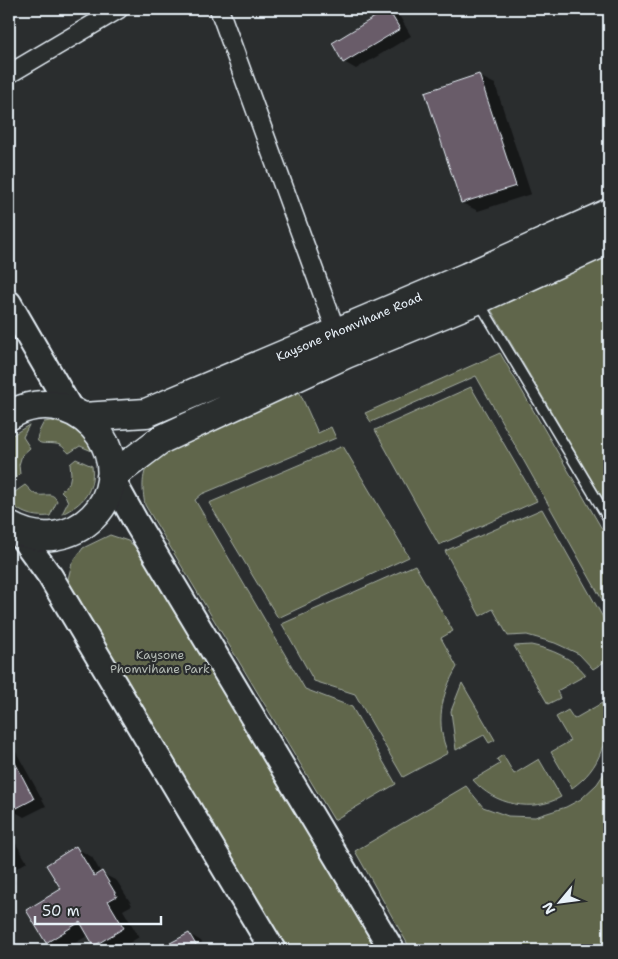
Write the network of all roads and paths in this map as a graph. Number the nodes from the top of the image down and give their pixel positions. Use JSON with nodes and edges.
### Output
{"nodes":[{"id":1,"x":119,"y":9,"type":"edge"},
{"id":2,"x":219,"y":9,"type":"edge"},
{"id":3,"x":9,"y":74,"type":"edge"},
{"id":4,"x":609,"y":213,"type":"edge"},
{"id":5,"x":609,"y":240,"type":"edge"},
{"id":6,"x":477,"y":300,"type":"junction"},
{"id":7,"x":9,"y":303,"type":"edge"},
{"id":8,"x":336,"y":331,"type":"junction"},
{"id":9,"x":315,"y":355,"type":"junction"},
{"id":10,"x":77,"y":414,"type":"junction"},
{"id":11,"x":9,"y":416,"type":"edge"},
{"id":12,"x":111,"y":476,"type":"junction"},
{"id":13,"x":609,"y":520,"type":"edge"},
{"id":14,"x":13,"y":529,"type":"edge"},
{"id":15,"x":273,"y":950,"type":"edge"},
{"id":16,"x":392,"y":950,"type":"edge"}],
"edges":[{"from":1,"to":3,"type":"street"},
{"from":2,"to":8,"type":"street"},
{"from":4,"to":8,"type":"highway","name":"Kaysone Phomvihane Road"},
{"from":5,"to":6,"type":"highway","name":"Kaysone Phomvihane Road"},
{"from":6,"to":9,"type":"highway","name":"Kaysone Phomvihane Road"},
{"from":6,"to":13,"type":"lane"},
{"from":7,"to":10,"type":"street"},
{"from":8,"to":9,"type":"highway","name":"Kaysone Phomvihane Road"},
{"from":9,"to":10,"type":"highway","name":"Kaysone Phomvihane Road"},
{"from":9,"to":12,"type":"highway","name":"Kaysone Phomvihane Road"},
{"from":10,"to":11,"type":"highway","name":"Kaysone Phomvihane Road"},
{"from":10,"to":12,"type":"highway"},
{"from":12,"to":14,"type":"highway"},
{"from":12,"to":16,"type":"street"},
{"from":14,"to":15,"type":"street"}]}
